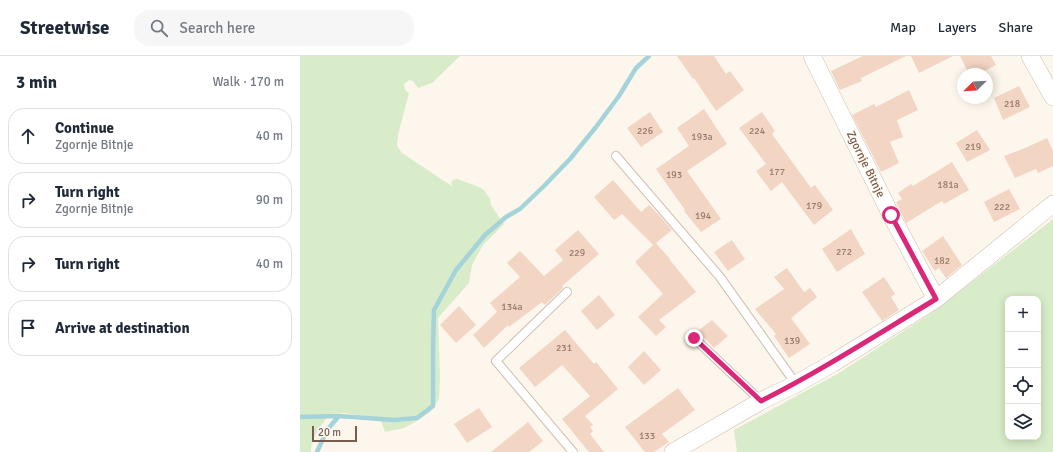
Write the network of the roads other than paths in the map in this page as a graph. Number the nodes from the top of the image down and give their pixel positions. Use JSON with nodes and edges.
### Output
{"nodes":[{"id":1,"x":812,"y":56,"type":"edge"},
{"id":2,"x":1030,"y":56,"type":"edge"},
{"id":3,"x":1053,"y":97,"type":"edge"},
{"id":4,"x":616,"y":156,"type":"dead end"},
{"id":5,"x":1053,"y":204,"type":"edge"},
{"id":6,"x":567,"y":292,"type":"dead end"},
{"id":7,"x":936,"y":299,"type":"junction"},
{"id":8,"x":694,"y":338,"type":"dead end"},
{"id":9,"x":796,"y":384,"type":"junction"},
{"id":10,"x":761,"y":401,"type":"junction"},
{"id":11,"x":573,"y":452,"type":"edge"},
{"id":12,"x":673,"y":452,"type":"edge"}],
"edges":[{"from":1,"to":7,"type":"street","name":"Zgornje Bitnje"},
{"from":2,"to":3,"type":"street"},
{"from":4,"to":9,"type":"lane"},
{"from":5,"to":7,"type":"street"},
{"from":6,"to":11,"type":"lane"},
{"from":7,"to":9,"type":"street"},
{"from":8,"to":10,"type":"lane"},
{"from":9,"to":10,"type":"street"},
{"from":10,"to":12,"type":"street"}]}
